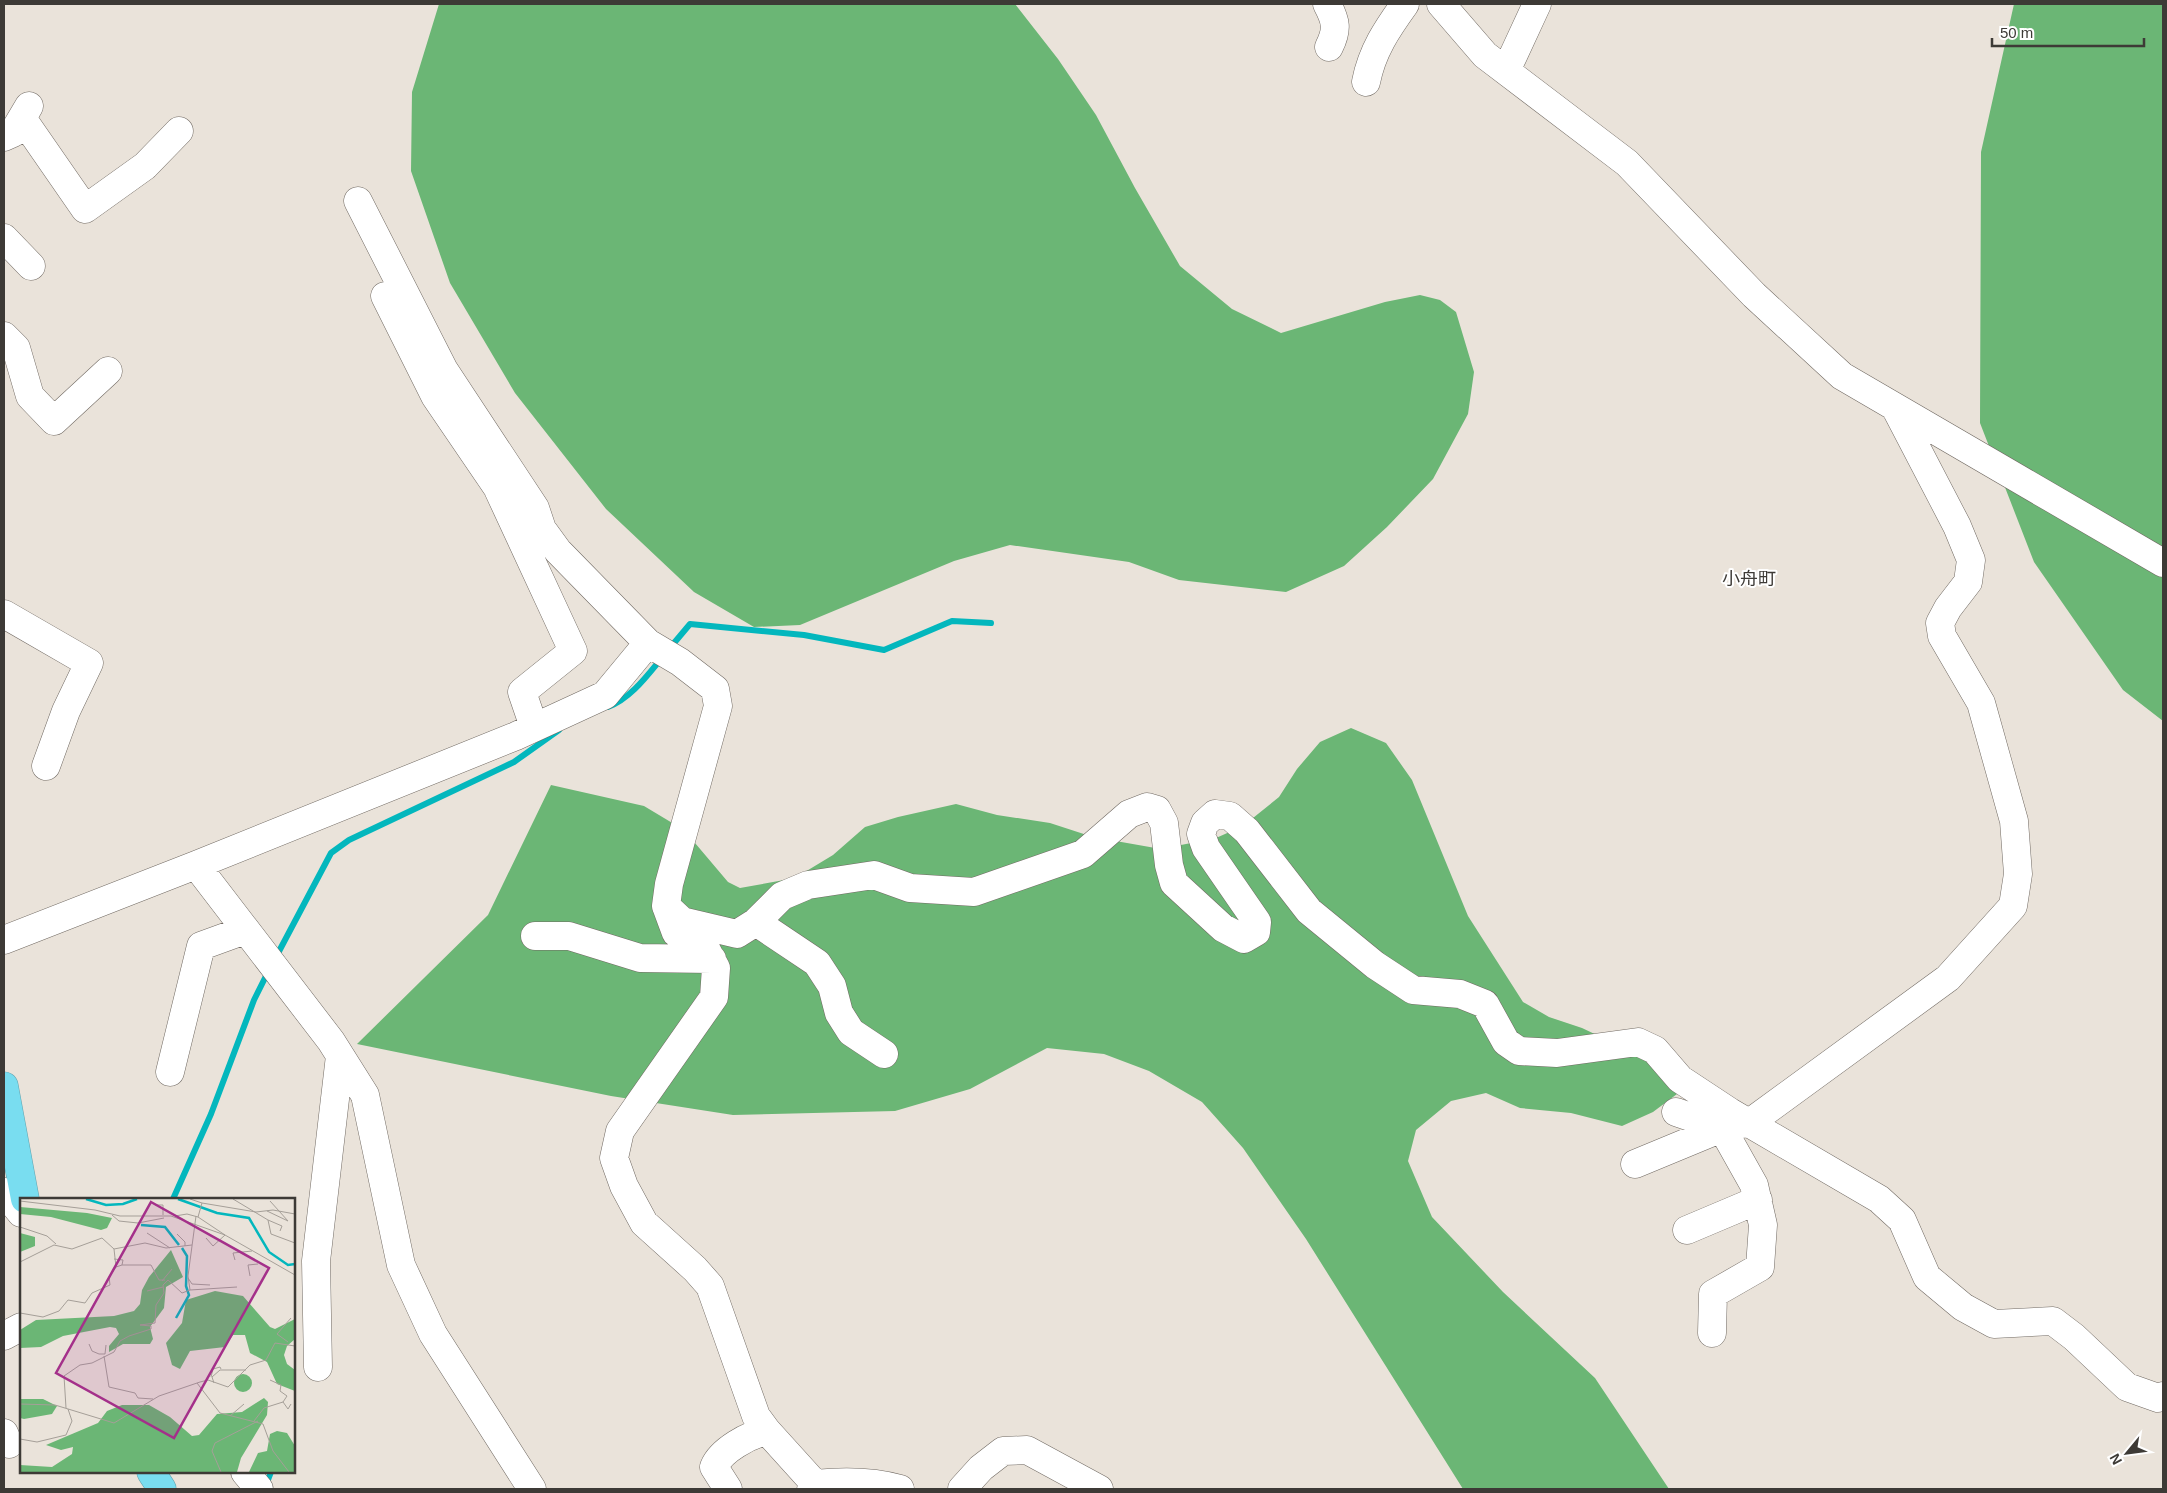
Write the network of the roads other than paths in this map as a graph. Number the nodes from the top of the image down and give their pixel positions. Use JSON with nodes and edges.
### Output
{"nodes":[{"id":1,"x":1327,"y":4,"type":"edge"},
{"id":2,"x":1405,"y":4,"type":"edge"},
{"id":3,"x":1441,"y":4,"type":"edge"},
{"id":4,"x":1538,"y":4,"type":"edge"},
{"id":5,"x":1329,"y":47,"type":"dead end"},
{"id":6,"x":1506,"y":71,"type":"junction"},
{"id":7,"x":1366,"y":82,"type":"dead end"},
{"id":8,"x":18,"y":121,"type":"edge"},
{"id":9,"x":179,"y":131,"type":"dead end"},
{"id":10,"x":358,"y":201,"type":"dead end"},
{"id":11,"x":4,"y":238,"type":"edge"},
{"id":12,"x":31,"y":266,"type":"dead end"},
{"id":13,"x":385,"y":296,"type":"dead end"},
{"id":14,"x":4,"y":336,"type":"edge"},
{"id":15,"x":108,"y":371,"type":"dead end"},
{"id":16,"x":1895,"y":407,"type":"junction"},
{"id":17,"x":2163,"y":563,"type":"edge"},
{"id":18,"x":4,"y":614,"type":"edge"},
{"id":19,"x":662,"y":652,"type":"junction"},
{"id":20,"x":534,"y":727,"type":"junction"},
{"id":21,"x":46,"y":766,"type":"dead end"},
{"id":22,"x":196,"y":865,"type":"junction"},
{"id":23,"x":666,"y":906,"type":"junction"},
{"id":24,"x":756,"y":922,"type":"junction"},
{"id":25,"x":245,"y":930,"type":"junction"},
{"id":26,"x":535,"y":936,"type":"dead end"},
{"id":27,"x":4,"y":940,"type":"edge"},
{"id":28,"x":712,"y":959,"type":"junction"},
{"id":29,"x":884,"y":1054,"type":"dead end"},
{"id":30,"x":340,"y":1056,"type":"junction"},
{"id":31,"x":169,"y":1057,"type":"dead end"},
{"id":32,"x":4,"y":1086,"type":"edge"},
{"id":33,"x":1676,"y":1112,"type":"dead end"},
{"id":34,"x":1733,"y":1121,"type":"junction"},
{"id":35,"x":1635,"y":1164,"type":"dead end"},
{"id":36,"x":4,"y":1192,"type":"edge"},
{"id":37,"x":25,"y":1198,"type":"edge"},
{"id":38,"x":1758,"y":1200,"type":"junction"},
{"id":39,"x":20,"y":1213,"type":"edge"},
{"id":40,"x":1687,"y":1230,"type":"dead end"},
{"id":41,"x":20,"y":1328,"type":"edge"},
{"id":42,"x":1712,"y":1333,"type":"dead end"},
{"id":43,"x":4,"y":1336,"type":"edge"},
{"id":44,"x":318,"y":1367,"type":"dead end"},
{"id":45,"x":2163,"y":1396,"type":"edge"},
{"id":46,"x":767,"y":1431,"type":"junction"},
{"id":47,"x":152,"y":1473,"type":"edge"},
{"id":48,"x":246,"y":1473,"type":"edge"},
{"id":49,"x":813,"y":1486,"type":"edge"},
{"id":50,"x":162,"y":1489,"type":"edge"},
{"id":51,"x":260,"y":1489,"type":"edge"},
{"id":52,"x":532,"y":1489,"type":"edge"},
{"id":53,"x":728,"y":1489,"type":"edge"},
{"id":54,"x":900,"y":1489,"type":"edge"},
{"id":55,"x":962,"y":1489,"type":"edge"},
{"id":56,"x":1099,"y":1489,"type":"edge"}],
"edges":[{"from":1,"to":5,"type":"street"},
{"from":2,"to":7,"type":"street"},
{"from":3,"to":6,"type":"street"},
{"from":4,"to":6,"type":"street"},
{"from":6,"to":16,"type":"street"},
{"from":8,"to":9,"type":"street"},
{"from":10,"to":19,"type":"street"},
{"from":11,"to":12,"type":"street"},
{"from":13,"to":20,"type":"street"},
{"from":14,"to":15,"type":"street"},
{"from":16,"to":17,"type":"street"},
{"from":16,"to":34,"type":"street"},
{"from":18,"to":21,"type":"street"},
{"from":19,"to":20,"type":"street"},
{"from":19,"to":23,"type":"street"},
{"from":20,"to":22,"type":"street"},
{"from":22,"to":25,"type":"street"},
{"from":22,"to":27,"type":"street"},
{"from":23,"to":24,"type":"street"},
{"from":23,"to":28,"type":"street"},
{"from":24,"to":29,"type":"street"},
{"from":24,"to":34,"type":"street"},
{"from":25,"to":30,"type":"street"},
{"from":25,"to":31,"type":"street"},
{"from":26,"to":28,"type":"street"},
{"from":28,"to":46,"type":"street"},
{"from":30,"to":44,"type":"street"},
{"from":30,"to":52,"type":"street"},
{"from":32,"to":37,"type":"highway"},
{"from":33,"to":34,"type":"street"},
{"from":34,"to":35,"type":"street"},
{"from":34,"to":38,"type":"street"},
{"from":34,"to":45,"type":"street"},
{"from":36,"to":39,"type":"street"},
{"from":38,"to":40,"type":"street"},
{"from":38,"to":42,"type":"street"},
{"from":41,"to":43,"type":"street"},
{"from":46,"to":49,"type":"street"},
{"from":46,"to":53,"type":"street"},
{"from":47,"to":50,"type":"highway"},
{"from":48,"to":51,"type":"street"},
{"from":49,"to":54,"type":"street"},
{"from":55,"to":56,"type":"street"}]}
